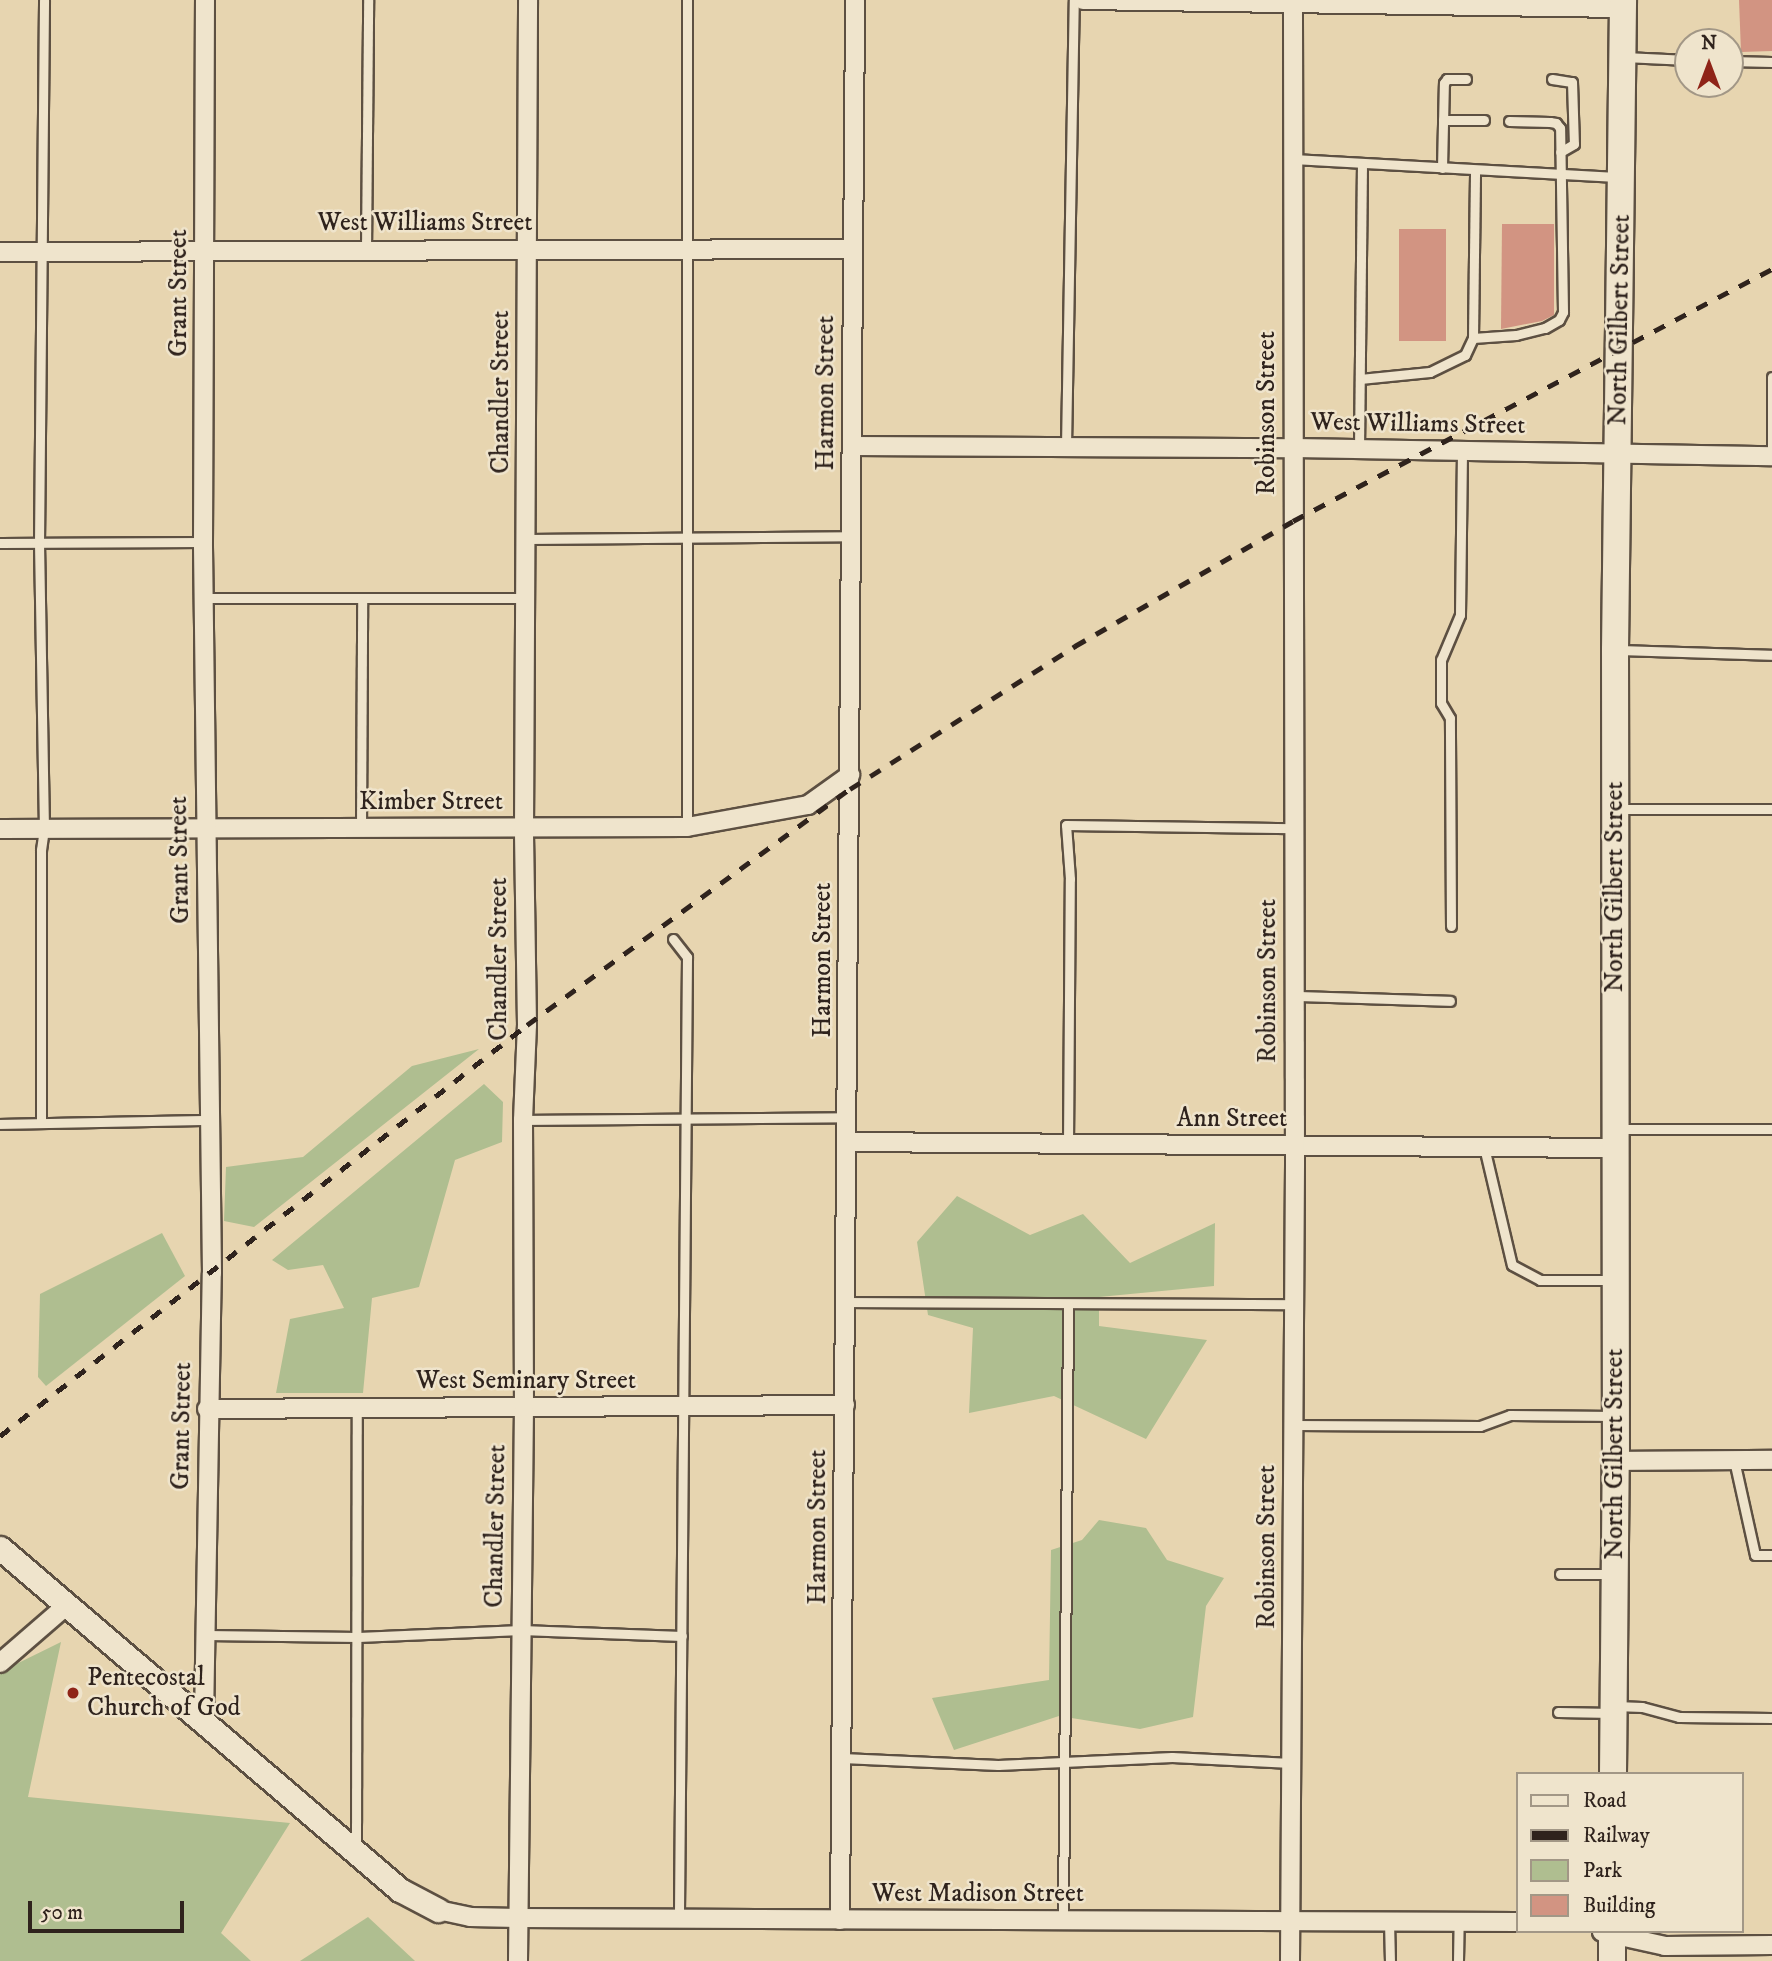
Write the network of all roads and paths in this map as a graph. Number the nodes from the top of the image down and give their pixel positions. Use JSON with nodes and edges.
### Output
{"nodes":[{"id":1,"x":44,"y":0,"type":"edge"},
{"id":2,"x":205,"y":0,"type":"edge"},
{"id":3,"x":368,"y":0,"type":"edge"},
{"id":4,"x":528,"y":0,"type":"edge"},
{"id":5,"x":687,"y":0,"type":"edge"},
{"id":6,"x":855,"y":0,"type":"edge"},
{"id":7,"x":1074,"y":0,"type":"edge"},
{"id":8,"x":1083,"y":0,"type":"edge"},
{"id":9,"x":1293,"y":2,"type":"edge"},
{"id":10,"x":1339,"y":2,"type":"edge"},
{"id":11,"x":1553,"y":4,"type":"edge"},
{"id":12,"x":1623,"y":4,"type":"edge"},
{"id":13,"x":1622,"y":57,"type":"junction"},
{"id":14,"x":1674,"y":59,"type":"edge"},
{"id":15,"x":1744,"y":61,"type":"edge"},
{"id":16,"x":1772,"y":62,"type":"edge"},
{"id":17,"x":1466,"y":79,"type":"dead end"},
{"id":18,"x":1552,"y":79,"type":"dead end"},
{"id":19,"x":1443,"y":120,"type":"junction"},
{"id":20,"x":1484,"y":120,"type":"dead end"},
{"id":21,"x":1509,"y":121,"type":"dead end"},
{"id":22,"x":1560,"y":152,"type":"junction"},
{"id":23,"x":1293,"y":159,"type":"junction"},
{"id":24,"x":1362,"y":163,"type":"junction"},
{"id":25,"x":1442,"y":168,"type":"junction"},
{"id":26,"x":1475,"y":170,"type":"junction"},
{"id":27,"x":1561,"y":174,"type":"junction"},
{"id":28,"x":1622,"y":177,"type":"junction"},
{"id":29,"x":527,"y":248,"type":"junction"},
{"id":30,"x":688,"y":248,"type":"junction"},
{"id":31,"x":206,"y":249,"type":"junction"},
{"id":32,"x":851,"y":249,"type":"junction"},
{"id":33,"x":366,"y":250,"type":"junction"},
{"id":34,"x":0,"y":252,"type":"edge"},
{"id":35,"x":40,"y":252,"type":"junction"},
{"id":36,"x":1473,"y":338,"type":"junction"},
{"id":37,"x":1772,"y":377,"type":"edge"},
{"id":38,"x":1360,"y":379,"type":"junction"},
{"id":39,"x":853,"y":446,"type":"junction"},
{"id":40,"x":1066,"y":447,"type":"junction"},
{"id":41,"x":1294,"y":448,"type":"junction"},
{"id":42,"x":1359,"y":450,"type":"junction"},
{"id":43,"x":1462,"y":452,"type":"junction"},
{"id":44,"x":1619,"y":454,"type":"junction"},
{"id":45,"x":1772,"y":456,"type":"edge"},
{"id":46,"x":851,"y":536,"type":"junction"},
{"id":47,"x":688,"y":538,"type":"junction"},
{"id":48,"x":527,"y":540,"type":"junction"},
{"id":49,"x":203,"y":541,"type":"junction"},
{"id":50,"x":0,"y":544,"type":"edge"},
{"id":51,"x":39,"y":544,"type":"junction"},
{"id":52,"x":204,"y":598,"type":"junction"},
{"id":53,"x":526,"y":598,"type":"junction"},
{"id":54,"x":362,"y":599,"type":"junction"},
{"id":55,"x":1615,"y":650,"type":"junction"},
{"id":56,"x":1772,"y":655,"type":"edge"},
{"id":57,"x":850,"y":775,"type":"junction"},
{"id":58,"x":1615,"y":809,"type":"junction"},
{"id":59,"x":1772,"y":809,"type":"edge"},
{"id":60,"x":687,"y":827,"type":"junction"},
{"id":61,"x":205,"y":828,"type":"junction"},
{"id":62,"x":1294,"y":828,"type":"junction"},
{"id":63,"x":0,"y":829,"type":"edge"},
{"id":64,"x":44,"y":829,"type":"junction"},
{"id":65,"x":361,"y":829,"type":"junction"},
{"id":66,"x":524,"y":829,"type":"junction"},
{"id":67,"x":1451,"y":926,"type":"dead end"},
{"id":68,"x":673,"y":939,"type":"dead end"},
{"id":69,"x":1295,"y":996,"type":"junction"},
{"id":70,"x":1450,"y":1001,"type":"dead end"},
{"id":71,"x":848,"y":1117,"type":"junction"},
{"id":72,"x":688,"y":1119,"type":"junction"},
{"id":73,"x":523,"y":1120,"type":"junction"},
{"id":74,"x":211,"y":1121,"type":"junction"},
{"id":75,"x":41,"y":1123,"type":"junction"},
{"id":76,"x":0,"y":1124,"type":"edge"},
{"id":77,"x":1772,"y":1129,"type":"edge"},
{"id":78,"x":1615,"y":1138,"type":"junction"},
{"id":79,"x":848,"y":1142,"type":"junction"},
{"id":80,"x":1068,"y":1144,"type":"junction"},
{"id":81,"x":1295,"y":1145,"type":"junction"},
{"id":82,"x":1485,"y":1147,"type":"junction"},
{"id":83,"x":1616,"y":1280,"type":"junction"},
{"id":84,"x":846,"y":1301,"type":"junction"},
{"id":85,"x":1295,"y":1304,"type":"junction"},
{"id":86,"x":1068,"y":1305,"type":"junction"},
{"id":87,"x":845,"y":1405,"type":"junction"},
{"id":88,"x":524,"y":1407,"type":"junction"},
{"id":89,"x":685,"y":1407,"type":"junction"},
{"id":90,"x":357,"y":1408,"type":"junction"},
{"id":91,"x":207,"y":1409,"type":"junction"},
{"id":92,"x":1616,"y":1416,"type":"junction"},
{"id":93,"x":1294,"y":1425,"type":"junction"},
{"id":94,"x":1772,"y":1460,"type":"edge"},
{"id":95,"x":1616,"y":1461,"type":"junction"},
{"id":96,"x":1734,"y":1461,"type":"junction"},
{"id":97,"x":0,"y":1548,"type":"edge"},
{"id":98,"x":1772,"y":1555,"type":"edge"},
{"id":99,"x":1560,"y":1574,"type":"dead end"},
{"id":100,"x":1615,"y":1574,"type":"junction"},
{"id":101,"x":67,"y":1605,"type":"junction"},
{"id":102,"x":521,"y":1630,"type":"junction"},
{"id":103,"x":205,"y":1635,"type":"junction"},
{"id":104,"x":682,"y":1636,"type":"junction"},
{"id":105,"x":358,"y":1637,"type":"junction"},
{"id":106,"x":0,"y":1663,"type":"edge"},
{"id":107,"x":1613,"y":1709,"type":"junction"},
{"id":108,"x":1558,"y":1712,"type":"dead end"},
{"id":109,"x":1772,"y":1718,"type":"edge"},
{"id":110,"x":204,"y":1719,"type":"junction"},
{"id":111,"x":842,"y":1758,"type":"junction"},
{"id":112,"x":1066,"y":1760,"type":"junction"},
{"id":113,"x":1291,"y":1763,"type":"junction"},
{"id":114,"x":1613,"y":1772,"type":"edge"},
{"id":115,"x":356,"y":1853,"type":"junction"},
{"id":116,"x":438,"y":1910,"type":"joint"},
{"id":117,"x":518,"y":1918,"type":"junction"},
{"id":118,"x":679,"y":1918,"type":"junction"},
{"id":119,"x":840,"y":1920,"type":"junction"},
{"id":120,"x":1063,"y":1920,"type":"junction"},
{"id":121,"x":1290,"y":1921,"type":"junction"},
{"id":122,"x":1390,"y":1921,"type":"junction"},
{"id":123,"x":1458,"y":1922,"type":"junction"},
{"id":124,"x":1516,"y":1922,"type":"edge"},
{"id":125,"x":1608,"y":1933,"type":"edge"},
{"id":126,"x":1612,"y":1933,"type":"edge"},
{"id":127,"x":1772,"y":1945,"type":"edge"},
{"id":128,"x":518,"y":1961,"type":"edge"},
{"id":129,"x":1290,"y":1961,"type":"edge"},
{"id":130,"x":1390,"y":1961,"type":"edge"},
{"id":131,"x":1458,"y":1961,"type":"edge"},
{"id":132,"x":1612,"y":1961,"type":"edge"}],
"edges":[{"from":1,"to":35,"type":"lane"},
{"from":2,"to":31,"type":"street","name":"Grant Street"},
{"from":3,"to":33,"type":"lane"},
{"from":4,"to":29,"type":"street","name":"Chandler Street"},
{"from":5,"to":30,"type":"lane"},
{"from":6,"to":32,"type":"street","name":"Harmon Street"},
{"from":7,"to":40,"type":"lane"},
{"from":8,"to":9,"type":"street"},
{"from":9,"to":10,"type":"street"},
{"from":9,"to":23,"type":"street","name":"Robinson Street"},
{"from":10,"to":11,"type":"street"},
{"from":11,"to":12,"type":"street"},
{"from":12,"to":13,"type":"main road","name":"North Gilbert Street"},
{"from":13,"to":14,"type":"lane"},
{"from":13,"to":28,"type":"main road","name":"North Gilbert Street"},
{"from":15,"to":16,"type":"lane"},
{"from":17,"to":19,"type":"lane"},
{"from":18,"to":22,"type":"lane"},
{"from":19,"to":20,"type":"lane"},
{"from":19,"to":25,"type":"lane"},
{"from":21,"to":22,"type":"lane"},
{"from":22,"to":27,"type":"lane"},
{"from":23,"to":24,"type":"lane"},
{"from":23,"to":41,"type":"street","name":"Robinson Street"},
{"from":24,"to":25,"type":"lane"},
{"from":24,"to":38,"type":"lane"},
{"from":25,"to":26,"type":"lane"},
{"from":26,"to":27,"type":"lane"},
{"from":26,"to":36,"type":"lane"},
{"from":27,"to":28,"type":"lane"},
{"from":27,"to":36,"type":"lane"},
{"from":28,"to":44,"type":"main road","name":"North Gilbert Street"},
{"from":29,"to":30,"type":"street","name":"West Williams Street"},
{"from":29,"to":33,"type":"street","name":"West Williams Street"},
{"from":29,"to":48,"type":"street","name":"Chandler Street"},
{"from":30,"to":32,"type":"street","name":"West Williams Street"},
{"from":30,"to":47,"type":"lane"},
{"from":31,"to":33,"type":"street","name":"West Williams Street"},
{"from":31,"to":35,"type":"street","name":"West Williams Street"},
{"from":31,"to":49,"type":"street","name":"Grant Street"},
{"from":32,"to":39,"type":"street","name":"Harmon Street"},
{"from":34,"to":35,"type":"street","name":"West Williams Street"},
{"from":35,"to":51,"type":"lane"},
{"from":36,"to":38,"type":"lane"},
{"from":37,"to":45,"type":"lane"},
{"from":38,"to":42,"type":"lane"},
{"from":39,"to":40,"type":"street","name":"West Williams Street"},
{"from":39,"to":46,"type":"street","name":"Harmon Street"},
{"from":40,"to":41,"type":"street","name":"West Williams Street"},
{"from":41,"to":42,"type":"street","name":"West Williams Street"},
{"from":41,"to":62,"type":"street","name":"Robinson Street"},
{"from":42,"to":43,"type":"street","name":"West Williams Street"},
{"from":43,"to":44,"type":"street","name":"West Williams Street"},
{"from":43,"to":67,"type":"lane"},
{"from":44,"to":45,"type":"street","name":"West Williams Street"},
{"from":44,"to":55,"type":"main road","name":"North Gilbert Street"},
{"from":46,"to":47,"type":"lane"},
{"from":46,"to":57,"type":"street","name":"Harmon Street"},
{"from":47,"to":48,"type":"lane"},
{"from":47,"to":60,"type":"lane"},
{"from":48,"to":53,"type":"street","name":"Chandler Street"},
{"from":49,"to":51,"type":"lane"},
{"from":49,"to":52,"type":"street","name":"Grant Street"},
{"from":50,"to":51,"type":"lane"},
{"from":51,"to":64,"type":"lane"},
{"from":52,"to":54,"type":"lane"},
{"from":52,"to":61,"type":"street","name":"Grant Street"},
{"from":53,"to":54,"type":"lane"},
{"from":53,"to":66,"type":"street","name":"Chandler Street"},
{"from":54,"to":65,"type":"lane"},
{"from":55,"to":56,"type":"lane"},
{"from":55,"to":58,"type":"main road","name":"North Gilbert Street"},
{"from":57,"to":60,"type":"street","name":"Kimber Street"},
{"from":57,"to":71,"type":"street","name":"Harmon Street"},
{"from":58,"to":59,"type":"lane"},
{"from":58,"to":78,"type":"main road","name":"North Gilbert Street"},
{"from":60,"to":66,"type":"street","name":"Kimber Street"},
{"from":61,"to":64,"type":"street","name":"Kimber Street"},
{"from":61,"to":65,"type":"street","name":"Kimber Street"},
{"from":61,"to":74,"type":"street","name":"Grant Street"},
{"from":62,"to":69,"type":"street","name":"Robinson Street"},
{"from":62,"to":80,"type":"lane"},
{"from":63,"to":64,"type":"street","name":"Kimber Street"},
{"from":64,"to":75,"type":"lane"},
{"from":65,"to":66,"type":"street","name":"Kimber Street"},
{"from":66,"to":73,"type":"street","name":"Chandler Street"},
{"from":68,"to":72,"type":"lane"},
{"from":69,"to":70,"type":"lane"},
{"from":69,"to":81,"type":"street","name":"Robinson Street"},
{"from":71,"to":72,"type":"lane"},
{"from":71,"to":79,"type":"street","name":"Harmon Street"},
{"from":72,"to":73,"type":"lane"},
{"from":72,"to":89,"type":"lane"},
{"from":73,"to":88,"type":"street","name":"Chandler Street"},
{"from":74,"to":75,"type":"lane"},
{"from":74,"to":91,"type":"street","name":"Grant Street"},
{"from":75,"to":76,"type":"lane"},
{"from":77,"to":78,"type":"lane"},
{"from":78,"to":82,"type":"street","name":"Ann Street"},
{"from":78,"to":83,"type":"main road","name":"North Gilbert Street"},
{"from":79,"to":80,"type":"street","name":"Ann Street"},
{"from":79,"to":84,"type":"street","name":"Harmon Street"},
{"from":80,"to":81,"type":"street","name":"Ann Street"},
{"from":81,"to":82,"type":"street","name":"Ann Street"},
{"from":81,"to":85,"type":"street","name":"Robinson Street"},
{"from":82,"to":83,"type":"lane"},
{"from":83,"to":92,"type":"main road","name":"North Gilbert Street"},
{"from":84,"to":86,"type":"lane"},
{"from":84,"to":87,"type":"street","name":"Harmon Street"},
{"from":85,"to":86,"type":"lane"},
{"from":85,"to":93,"type":"street","name":"Robinson Street"},
{"from":86,"to":112,"type":"lane"},
{"from":87,"to":89,"type":"street","name":"West Seminary Street"},
{"from":87,"to":111,"type":"street","name":"Harmon Street"},
{"from":88,"to":89,"type":"street","name":"West Seminary Street"},
{"from":88,"to":90,"type":"street","name":"West Seminary Street"},
{"from":88,"to":102,"type":"street","name":"Chandler Street"},
{"from":89,"to":104,"type":"lane"},
{"from":90,"to":91,"type":"street","name":"West Seminary Street"},
{"from":90,"to":105,"type":"lane"},
{"from":91,"to":103,"type":"street","name":"Grant Street"},
{"from":92,"to":93,"type":"lane"},
{"from":92,"to":95,"type":"main road","name":"North Gilbert Street"},
{"from":93,"to":113,"type":"street","name":"Robinson Street"},
{"from":94,"to":96,"type":"street"},
{"from":95,"to":96,"type":"street"},
{"from":95,"to":100,"type":"main road","name":"North Gilbert Street"},
{"from":96,"to":98,"type":"lane"},
{"from":97,"to":101,"type":"street"},
{"from":99,"to":100,"type":"lane"},
{"from":100,"to":107,"type":"main road","name":"North Gilbert Street"},
{"from":101,"to":106,"type":"street"},
{"from":101,"to":110,"type":"street"},
{"from":102,"to":104,"type":"lane"},
{"from":102,"to":105,"type":"lane"},
{"from":102,"to":117,"type":"street","name":"Chandler Street"},
{"from":103,"to":105,"type":"lane"},
{"from":103,"to":110,"type":"street","name":"Grant Street"},
{"from":104,"to":118,"type":"lane"},
{"from":105,"to":115,"type":"lane"},
{"from":107,"to":108,"type":"lane"},
{"from":107,"to":109,"type":"lane"},
{"from":107,"to":114,"type":"main road","name":"North Gilbert Street"},
{"from":110,"to":115,"type":"street"},
{"from":111,"to":112,"type":"lane"},
{"from":111,"to":119,"type":"street","name":"Harmon Street"},
{"from":112,"to":113,"type":"lane"},
{"from":112,"to":120,"type":"lane"},
{"from":113,"to":121,"type":"street","name":"Robinson Street"},
{"from":115,"to":116,"type":"street"},
{"from":116,"to":117,"type":"street","name":"West Madison Street"},
{"from":117,"to":118,"type":"street","name":"West Madison Street"},
{"from":117,"to":128,"type":"street","name":"Chandler Street"},
{"from":118,"to":119,"type":"street","name":"West Madison Street"},
{"from":119,"to":120,"type":"street","name":"West Madison Street"},
{"from":120,"to":121,"type":"street","name":"West Madison Street"},
{"from":121,"to":122,"type":"street","name":"West Madison Street"},
{"from":121,"to":129,"type":"street","name":"Robinson Street"},
{"from":122,"to":123,"type":"street","name":"West Madison Street"},
{"from":122,"to":130,"type":"lane"},
{"from":123,"to":124,"type":"street","name":"West Madison Street"},
{"from":123,"to":131,"type":"lane"},
{"from":125,"to":132,"type":"main road"},
{"from":126,"to":127,"type":"street"}]}
